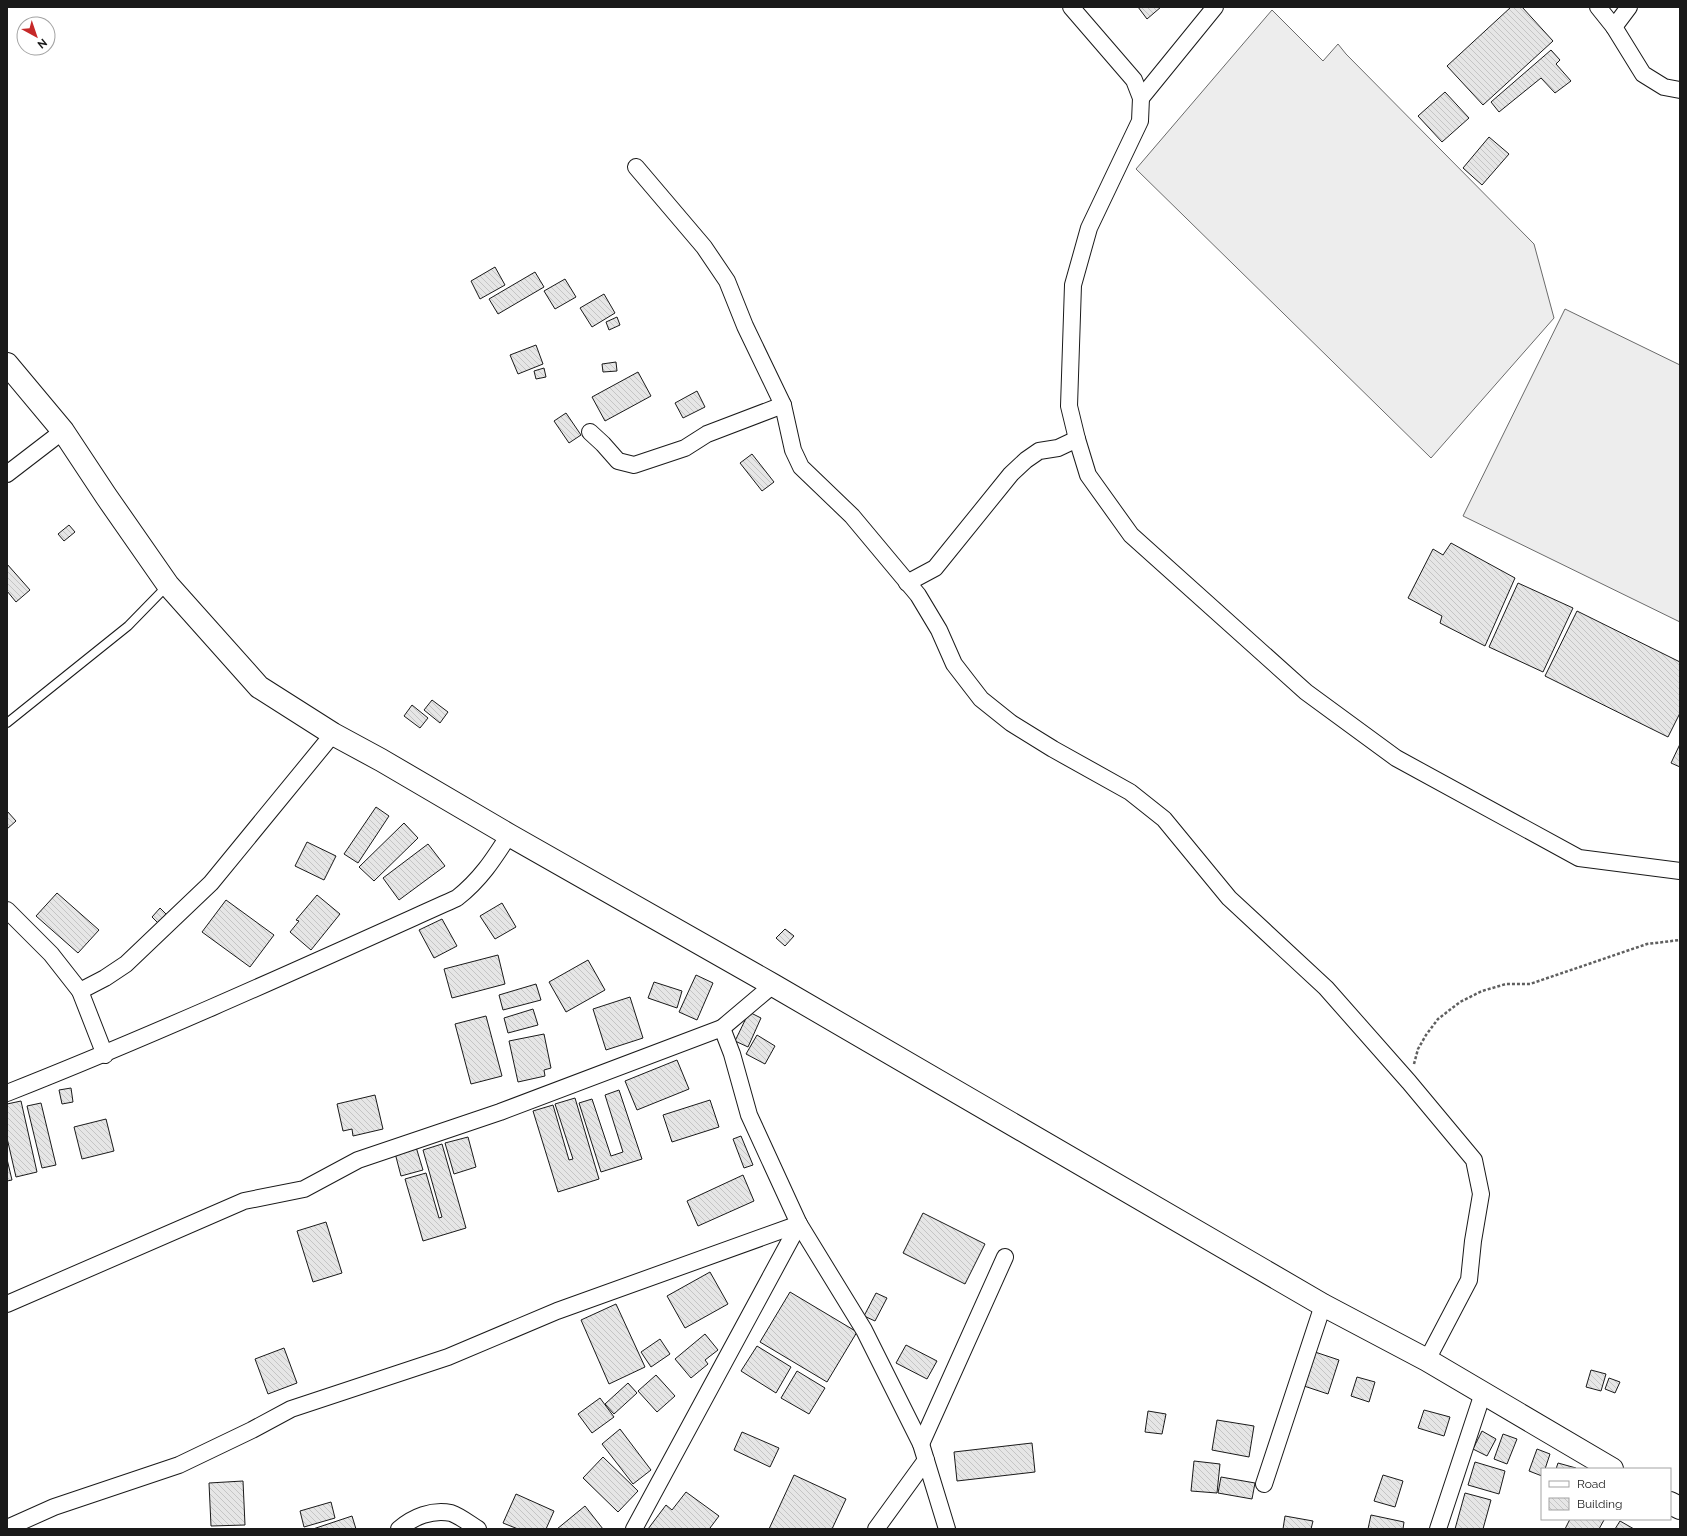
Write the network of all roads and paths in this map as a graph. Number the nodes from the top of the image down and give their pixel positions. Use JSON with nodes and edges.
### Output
{"nodes":[{"id":1,"x":1070,"y":7,"type":"edge"},
{"id":2,"x":1215,"y":7,"type":"edge"},
{"id":3,"x":1598,"y":7,"type":"edge"},
{"id":4,"x":1629,"y":7,"type":"edge"},
{"id":5,"x":1614,"y":28,"type":"junction"},
{"id":6,"x":1680,"y":90,"type":"edge"},
{"id":7,"x":1141,"y":98,"type":"junction"},
{"id":8,"x":636,"y":167,"type":"dead end"},
{"id":9,"x":7,"y":364,"type":"edge"},
{"id":10,"x":782,"y":405,"type":"junction"},
{"id":11,"x":63,"y":431,"type":"junction"},
{"id":12,"x":590,"y":432,"type":"dead end"},
{"id":13,"x":1077,"y":439,"type":"junction"},
{"id":14,"x":7,"y":474,"type":"edge"},
{"id":15,"x":907,"y":583,"type":"junction"},
{"id":16,"x":168,"y":584,"type":"junction"},
{"id":17,"x":7,"y":723,"type":"edge"},
{"id":18,"x":333,"y":734,"type":"junction"},
{"id":19,"x":509,"y":835,"type":"junction"},
{"id":20,"x":1680,"y":871,"type":"edge"},
{"id":21,"x":7,"y":910,"type":"edge"},
{"id":22,"x":1680,"y":940,"type":"edge"},
{"id":23,"x":773,"y":985,"type":"junction"},
{"id":24,"x":80,"y":990,"type":"junction"},
{"id":25,"x":722,"y":1028,"type":"junction"},
{"id":26,"x":105,"y":1055,"type":"junction"},
{"id":27,"x":1409,"y":1082,"type":"junction"},
{"id":28,"x":7,"y":1093,"type":"edge"},
{"id":29,"x":800,"y":1224,"type":"junction"},
{"id":30,"x":1005,"y":1257,"type":"dead end"},
{"id":31,"x":7,"y":1304,"type":"edge"},
{"id":32,"x":1323,"y":1305,"type":"junction"},
{"id":33,"x":1427,"y":1360,"type":"junction"},
{"id":34,"x":1483,"y":1393,"type":"junction"},
{"id":35,"x":921,"y":1444,"type":"junction"},
{"id":36,"x":926,"y":1460,"type":"junction"},
{"id":37,"x":1610,"y":1468,"type":"edge"},
{"id":38,"x":1264,"y":1484,"type":"dead end"},
{"id":39,"x":1671,"y":1504,"type":"edge"},
{"id":40,"x":1680,"y":1508,"type":"edge"},
{"id":41,"x":7,"y":1528,"type":"edge"},
{"id":42,"x":399,"y":1529,"type":"edge"},
{"id":43,"x":478,"y":1529,"type":"edge"},
{"id":44,"x":634,"y":1529,"type":"edge"},
{"id":45,"x":876,"y":1529,"type":"edge"},
{"id":46,"x":947,"y":1529,"type":"edge"},
{"id":47,"x":1438,"y":1529,"type":"edge"}],
"edges":[{"from":1,"to":7,"type":"street"},
{"from":2,"to":7,"type":"street"},
{"from":3,"to":5,"type":"street"},
{"from":4,"to":5,"type":"street"},
{"from":5,"to":6,"type":"street"},
{"from":7,"to":13,"type":"street"},
{"from":8,"to":10,"type":"street"},
{"from":9,"to":11,"type":"street"},
{"from":10,"to":12,"type":"street"},
{"from":10,"to":15,"type":"street"},
{"from":11,"to":14,"type":"street"},
{"from":11,"to":16,"type":"street"},
{"from":13,"to":15,"type":"street"},
{"from":13,"to":20,"type":"street"},
{"from":15,"to":27,"type":"street"},
{"from":16,"to":17,"type":"lane"},
{"from":16,"to":18,"type":"street"},
{"from":18,"to":19,"type":"street"},
{"from":18,"to":24,"type":"street"},
{"from":19,"to":23,"type":"street"},
{"from":19,"to":26,"type":"street"},
{"from":21,"to":24,"type":"street"},
{"from":22,"to":27,"type":"path"},
{"from":23,"to":25,"type":"street"},
{"from":23,"to":32,"type":"street"},
{"from":24,"to":26,"type":"street"},
{"from":25,"to":29,"type":"street"},
{"from":25,"to":31,"type":"street"},
{"from":26,"to":28,"type":"street"},
{"from":27,"to":33,"type":"street"},
{"from":29,"to":35,"type":"street"},
{"from":29,"to":41,"type":"street"},
{"from":29,"to":44,"type":"street"},
{"from":30,"to":35,"type":"street"},
{"from":32,"to":33,"type":"street"},
{"from":32,"to":38,"type":"street"},
{"from":33,"to":34,"type":"street"},
{"from":34,"to":37,"type":"street"},
{"from":34,"to":47,"type":"street"},
{"from":35,"to":36,"type":"street"},
{"from":36,"to":45,"type":"street"},
{"from":36,"to":46,"type":"street"},
{"from":39,"to":40,"type":"street"},
{"from":42,"to":43,"type":"street"}]}
